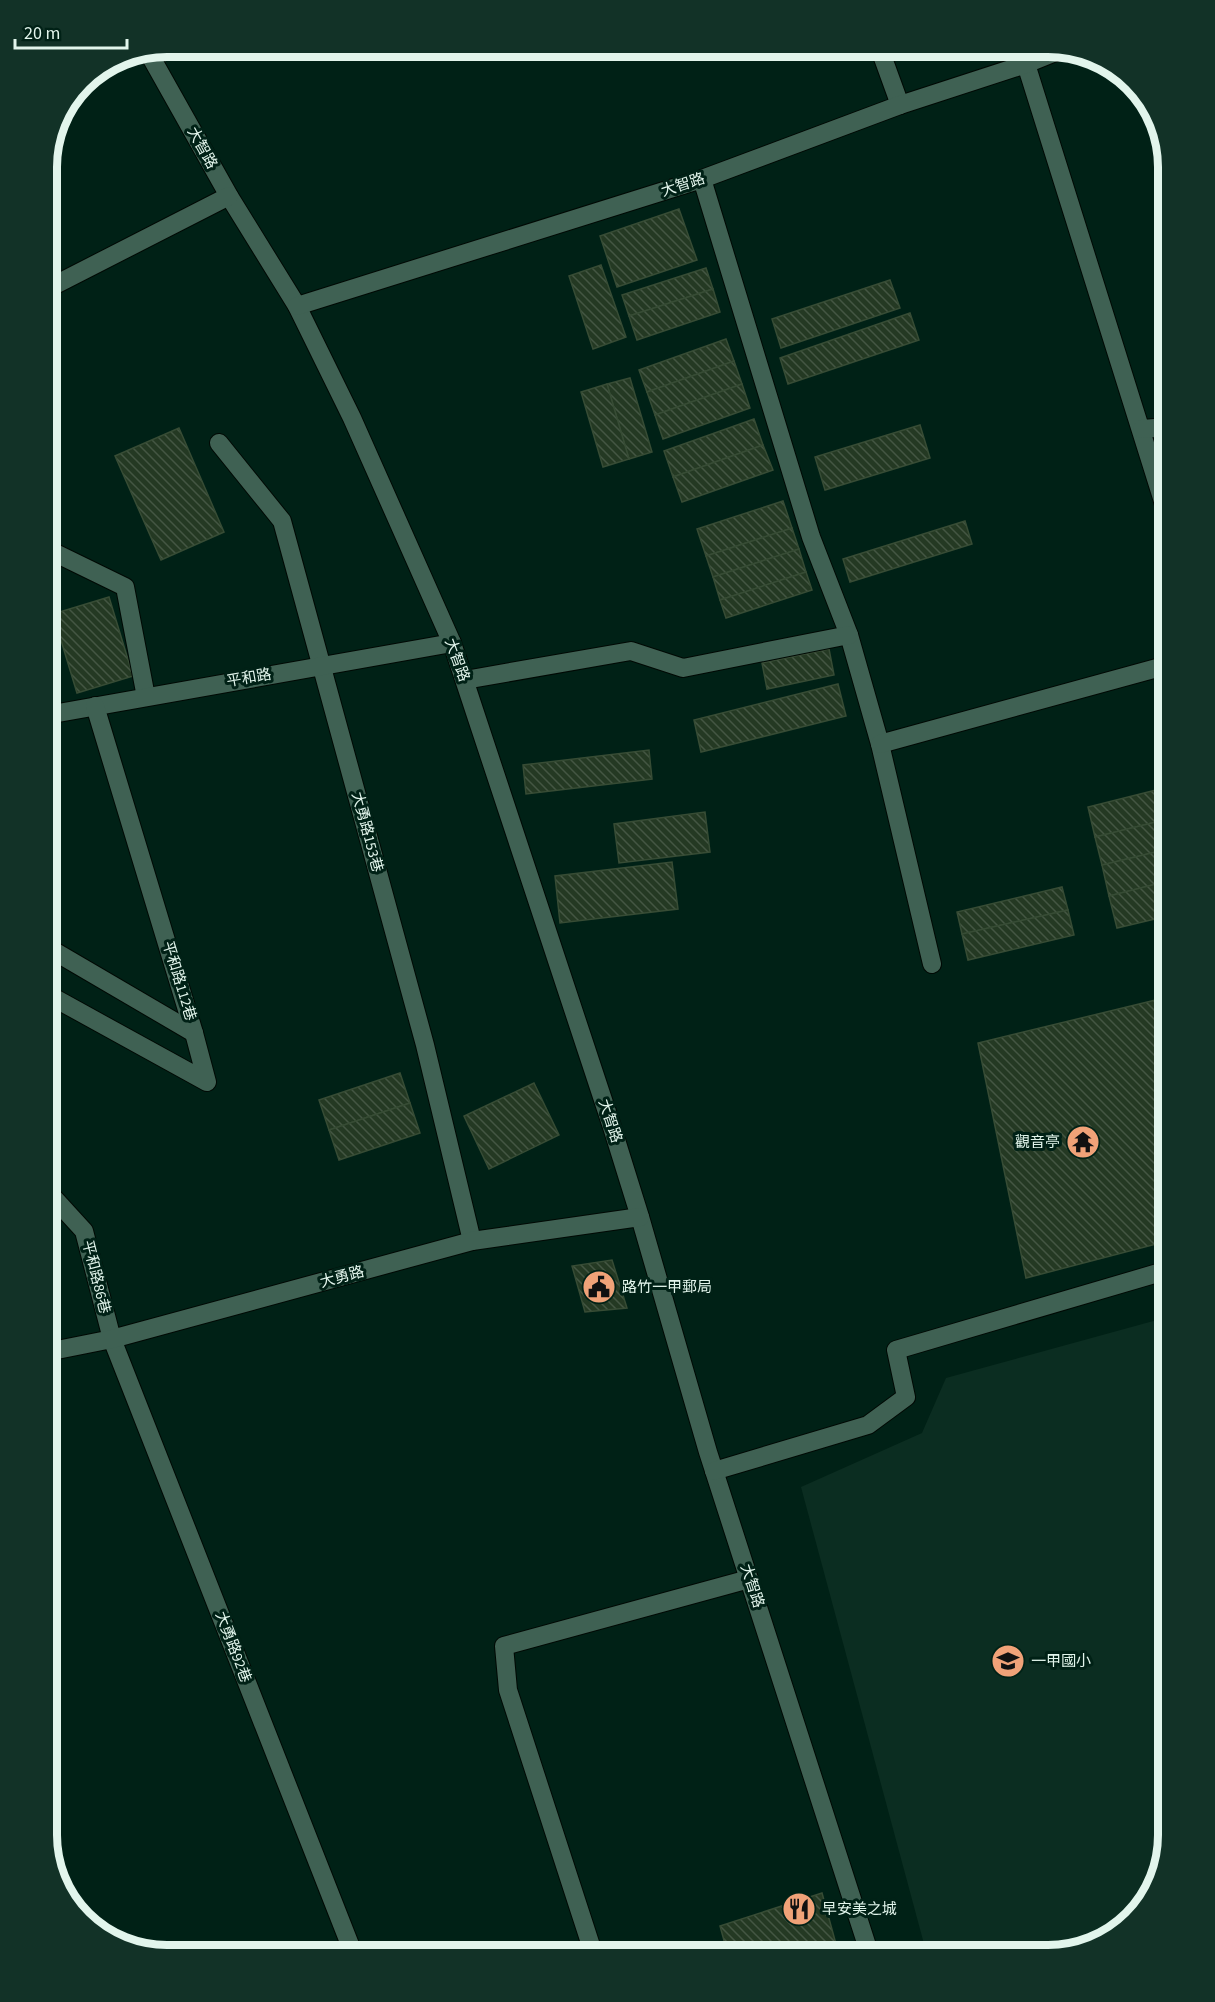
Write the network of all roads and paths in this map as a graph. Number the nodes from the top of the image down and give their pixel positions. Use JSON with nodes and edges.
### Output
{"nodes":[{"id":1,"x":883,"y":57,"type":"edge"},
{"id":2,"x":1043,"y":57,"type":"edge"},
{"id":3,"x":152,"y":58,"type":"edge"},
{"id":4,"x":1026,"y":64,"type":"junction"},
{"id":5,"x":900,"y":105,"type":"junction"},
{"id":6,"x":702,"y":179,"type":"junction"},
{"id":7,"x":229,"y":196,"type":"junction"},
{"id":8,"x":57,"y":285,"type":"edge"},
{"id":9,"x":297,"y":306,"type":"junction"},
{"id":10,"x":1158,"y":428,"type":"edge"},
{"id":11,"x":1142,"y":429,"type":"junction"},
{"id":12,"x":219,"y":443,"type":"dead end"},
{"id":13,"x":1158,"y":483,"type":"edge"},
{"id":14,"x":57,"y":554,"type":"edge"},
{"id":15,"x":849,"y":635,"type":"junction"},
{"id":16,"x":452,"y":643,"type":"junction"},
{"id":17,"x":321,"y":665,"type":"junction"},
{"id":18,"x":1158,"y":668,"type":"edge"},
{"id":19,"x":465,"y":680,"type":"junction"},
{"id":20,"x":146,"y":697,"type":"junction"},
{"id":21,"x":95,"y":706,"type":"junction"},
{"id":22,"x":57,"y":713,"type":"edge"},
{"id":23,"x":880,"y":744,"type":"junction"},
{"id":24,"x":57,"y":953,"type":"edge"},
{"id":25,"x":932,"y":964,"type":"dead end"},
{"id":26,"x":57,"y":1000,"type":"edge"},
{"id":27,"x":194,"y":1033,"type":"junction"},
{"id":28,"x":57,"y":1201,"type":"edge"},
{"id":29,"x":640,"y":1217,"type":"junction"},
{"id":30,"x":472,"y":1241,"type":"junction"},
{"id":31,"x":1158,"y":1273,"type":"edge"},
{"id":32,"x":112,"y":1339,"type":"junction"},
{"id":33,"x":57,"y":1350,"type":"edge"},
{"id":34,"x":714,"y":1471,"type":"junction"},
{"id":35,"x":749,"y":1579,"type":"junction"},
{"id":36,"x":350,"y":1945,"type":"edge"},
{"id":37,"x":591,"y":1945,"type":"edge"},
{"id":38,"x":867,"y":1945,"type":"edge"}],
"edges":[{"from":1,"to":5,"type":"street"},
{"from":2,"to":4,"type":"street","name":"大智路"},
{"from":3,"to":7,"type":"street","name":"大智路"},
{"from":4,"to":5,"type":"street","name":"大智路"},
{"from":4,"to":11,"type":"street"},
{"from":5,"to":6,"type":"street","name":"大智路"},
{"from":6,"to":9,"type":"street","name":"大智路"},
{"from":6,"to":15,"type":"street"},
{"from":7,"to":8,"type":"street"},
{"from":7,"to":9,"type":"street","name":"大智路"},
{"from":9,"to":16,"type":"street","name":"大智路"},
{"from":10,"to":11,"type":"street"},
{"from":11,"to":13,"type":"street"},
{"from":12,"to":17,"type":"street","name":"大勇路153巷"},
{"from":14,"to":20,"type":"street"},
{"from":15,"to":19,"type":"street"},
{"from":15,"to":23,"type":"street"},
{"from":16,"to":17,"type":"street","name":"平和路"},
{"from":16,"to":19,"type":"street","name":"大智路"},
{"from":17,"to":20,"type":"street","name":"平和路"},
{"from":17,"to":30,"type":"street","name":"大勇路153巷"},
{"from":18,"to":23,"type":"street"},
{"from":19,"to":29,"type":"street","name":"大智路"},
{"from":20,"to":21,"type":"street","name":"平和路"},
{"from":21,"to":22,"type":"street","name":"平和路"},
{"from":21,"to":27,"type":"street","name":"平和路112巷"},
{"from":23,"to":25,"type":"street"},
{"from":24,"to":27,"type":"street"},
{"from":26,"to":27,"type":"street","name":"平和路112巷"},
{"from":28,"to":32,"type":"street","name":"平和路86巷"},
{"from":29,"to":30,"type":"street","name":"大勇路"},
{"from":29,"to":34,"type":"street","name":"大智路"},
{"from":30,"to":32,"type":"street","name":"大勇路"},
{"from":31,"to":34,"type":"street"},
{"from":32,"to":33,"type":"street","name":"大勇路"},
{"from":32,"to":36,"type":"street","name":"大勇路92巷"},
{"from":34,"to":35,"type":"street","name":"大智路"},
{"from":35,"to":37,"type":"street"},
{"from":35,"to":38,"type":"street","name":"大智路"}]}
